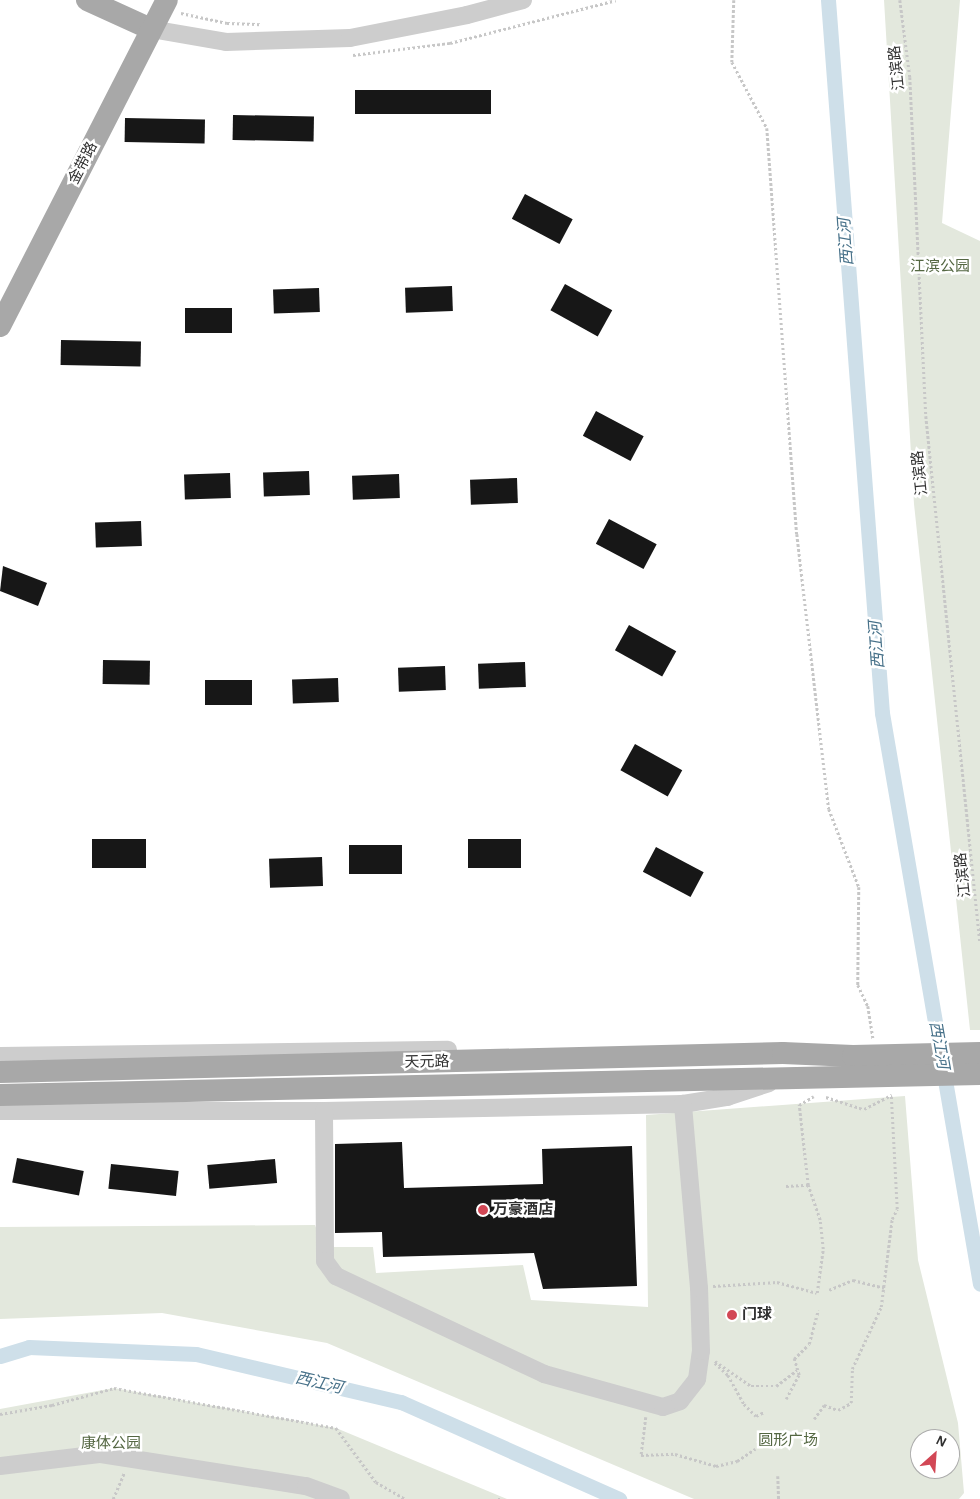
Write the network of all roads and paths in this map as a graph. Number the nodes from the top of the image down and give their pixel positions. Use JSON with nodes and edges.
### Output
{"nodes":[{"id":1,"x":87,"y":0,"type":"edge"},
{"id":2,"x":523,"y":0,"type":"edge"},
{"id":3,"x":734,"y":0,"type":"edge"},
{"id":4,"x":900,"y":0,"type":"edge"},
{"id":5,"x":164,"y":4,"type":"edge"},
{"id":6,"x":267,"y":24,"type":"dead end"},
{"id":7,"x":151,"y":29,"type":"junction"},
{"id":8,"x":0,"y":326,"type":"edge"},
{"id":9,"x":980,"y":942,"type":"edge"},
{"id":10,"x":876,"y":1049,"type":"dead end"},
{"id":11,"x":783,"y":1053,"type":"junction"},
{"id":12,"x":980,"y":1053,"type":"edge"},
{"id":13,"x":0,"y":1056,"type":"edge"},
{"id":14,"x":853,"y":1065,"type":"junction"},
{"id":15,"x":0,"y":1072,"type":"edge"},
{"id":16,"x":980,"y":1074,"type":"edge"},
{"id":17,"x":783,"y":1078,"type":"junction"},
{"id":18,"x":888,"y":1086,"type":"dead end"},
{"id":19,"x":0,"y":1095,"type":"edge"},
{"id":20,"x":892,"y":1095,"type":"junction"},
{"id":21,"x":683,"y":1104,"type":"junction"},
{"id":22,"x":0,"y":1111,"type":"edge"},
{"id":23,"x":324,"y":1111,"type":"junction"},
{"id":24,"x":808,"y":1185,"type":"junction"},
{"id":25,"x":786,"y":1186,"type":"dead end"},
{"id":26,"x":699,"y":1288,"type":"junction"},
{"id":27,"x":884,"y":1288,"type":"junction"},
{"id":28,"x":829,"y":1290,"type":"dead end"},
{"id":29,"x":818,"y":1310,"type":"dead end"},
{"id":30,"x":701,"y":1351,"type":"junction"},
{"id":31,"x":797,"y":1370,"type":"junction"},
{"id":32,"x":786,"y":1399,"type":"dead end"},
{"id":33,"x":651,"y":1404,"type":"junction"},
{"id":34,"x":764,"y":1412,"type":"dead end"},
{"id":35,"x":0,"y":1414,"type":"edge"},
{"id":36,"x":814,"y":1418,"type":"dead end"},
{"id":37,"x":755,"y":1449,"type":"dead end"},
{"id":38,"x":126,"y":1458,"type":"junction"},
{"id":39,"x":0,"y":1466,"type":"edge"},
{"id":40,"x":778,"y":1476,"type":"dead end"},
{"id":41,"x":113,"y":1499,"type":"edge"},
{"id":42,"x":341,"y":1499,"type":"edge"},
{"id":43,"x":405,"y":1499,"type":"edge"},
{"id":44,"x":779,"y":1499,"type":"edge"}],
"edges":[{"from":1,"to":7,"type":"main road"},
{"from":2,"to":7,"type":"street"},
{"from":3,"to":10,"type":"path"},
{"from":4,"to":9,"type":"path","name":"江滨路"},
{"from":5,"to":6,"type":"path"},
{"from":5,"to":7,"type":"main road","name":"金带路"},
{"from":7,"to":8,"type":"main road","name":"金带路"},
{"from":11,"to":13,"type":"street"},
{"from":11,"to":14,"type":"main road","name":"天元路"},
{"from":11,"to":15,"type":"main road","name":"天元路"},
{"from":12,"to":14,"type":"main road"},
{"from":14,"to":16,"type":"main road"},
{"from":14,"to":17,"type":"main road","name":"天元路"},
{"from":17,"to":19,"type":"main road","name":"天元路"},
{"from":17,"to":21,"type":"street"},
{"from":18,"to":20,"type":"path"},
{"from":20,"to":24,"type":"path"},
{"from":20,"to":27,"type":"path"},
{"from":21,"to":23,"type":"street"},
{"from":21,"to":26,"type":"street"},
{"from":22,"to":23,"type":"street"},
{"from":23,"to":33,"type":"street"},
{"from":24,"to":25,"type":"path"},
{"from":24,"to":26,"type":"path"},
{"from":26,"to":30,"type":"street"},
{"from":27,"to":28,"type":"path"},
{"from":27,"to":36,"type":"path"},
{"from":29,"to":31,"type":"path"},
{"from":30,"to":31,"type":"path"},
{"from":30,"to":33,"type":"street"},
{"from":30,"to":34,"type":"path"},
{"from":31,"to":32,"type":"path"},
{"from":33,"to":37,"type":"path"},
{"from":35,"to":43,"type":"path"},
{"from":38,"to":39,"type":"street"},
{"from":38,"to":41,"type":"path"},
{"from":38,"to":42,"type":"street"},
{"from":40,"to":44,"type":"path"}]}
